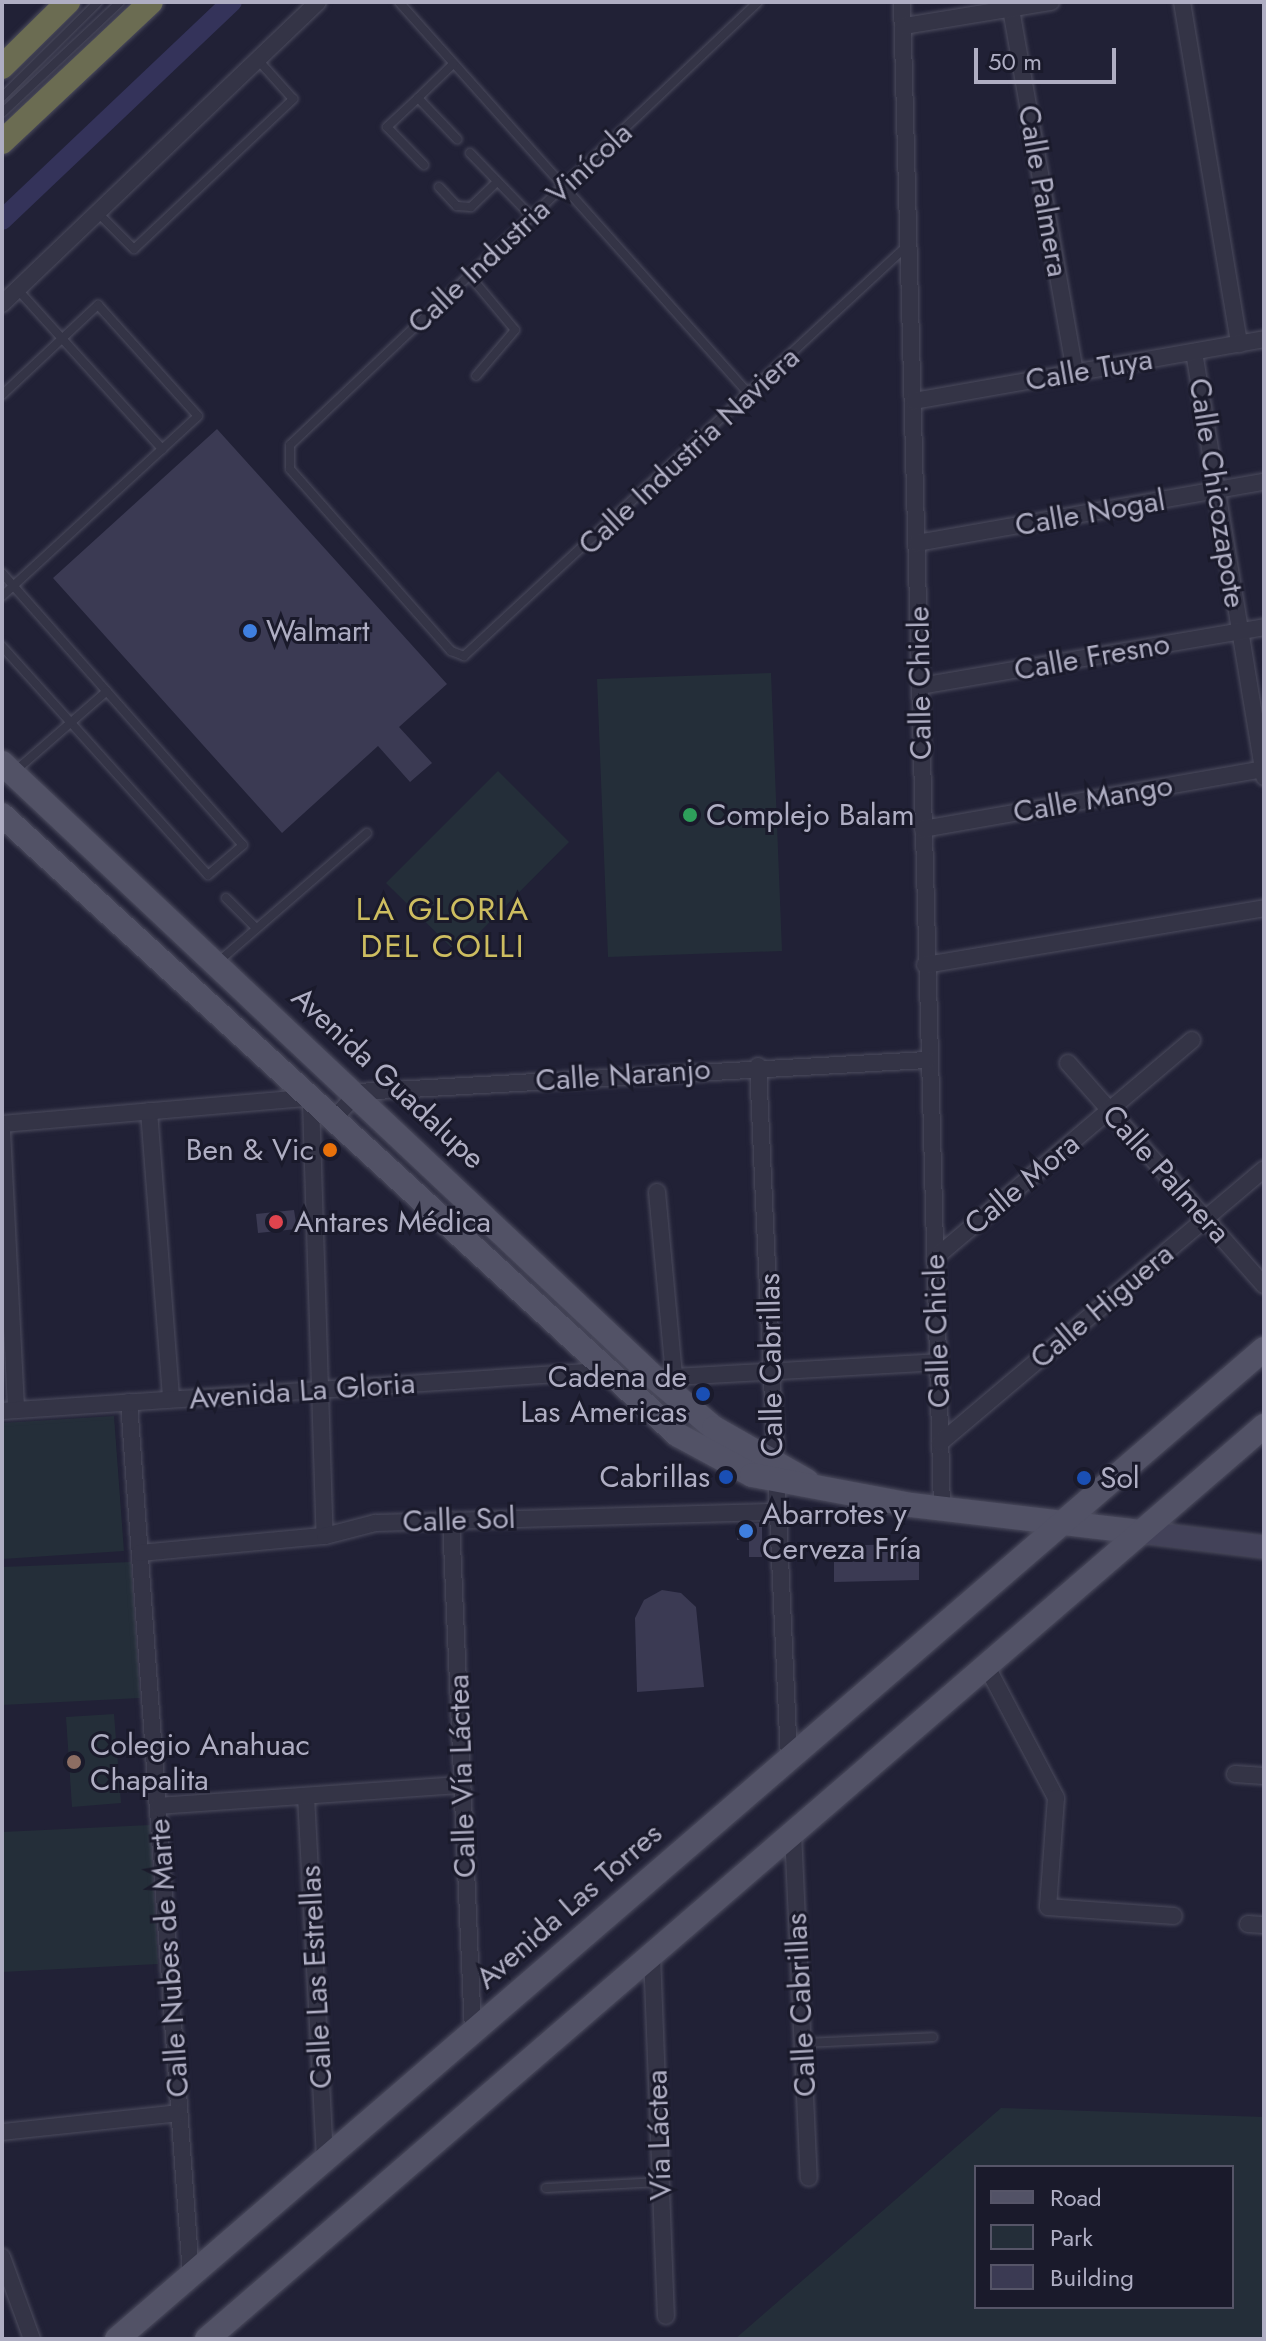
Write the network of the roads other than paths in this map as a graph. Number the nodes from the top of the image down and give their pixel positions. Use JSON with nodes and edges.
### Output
{"nodes":[{"id":1,"x":68,"y":2,"type":"edge"},
{"id":2,"x":98,"y":2,"type":"edge"},
{"id":3,"x":120,"y":2,"type":"edge"},
{"id":4,"x":151,"y":2,"type":"edge"},
{"id":5,"x":318,"y":2,"type":"edge"},
{"id":6,"x":399,"y":2,"type":"edge"},
{"id":7,"x":758,"y":2,"type":"edge"},
{"id":8,"x":902,"y":2,"type":"edge"},
{"id":9,"x":1048,"y":2,"type":"edge"},
{"id":10,"x":1182,"y":2,"type":"edge"},
{"id":11,"x":1011,"y":9,"type":"junction"},
{"id":12,"x":904,"y":26,"type":"junction"},
{"id":13,"x":258,"y":60,"type":"junction"},
{"id":14,"x":453,"y":64,"type":"junction"},
{"id":15,"x":2,"y":67,"type":"edge"},
{"id":16,"x":2,"y":97,"type":"edge"},
{"id":17,"x":418,"y":98,"type":"junction"},
{"id":18,"x":2,"y":113,"type":"edge"},
{"id":19,"x":457,"y":139,"type":"dead end"},
{"id":20,"x":2,"y":142,"type":"edge"},
{"id":21,"x":470,"y":153,"type":"dead end"},
{"id":22,"x":424,"y":165,"type":"dead end"},
{"id":23,"x":497,"y":182,"type":"junction"},
{"id":24,"x":439,"y":187,"type":"dead end"},
{"id":25,"x":563,"y":187,"type":"junction"},
{"id":26,"x":98,"y":213,"type":"junction"},
{"id":27,"x":532,"y":217,"type":"junction"},
{"id":28,"x":911,"y":242,"type":"junction"},
{"id":29,"x":470,"y":276,"type":"junction"},
{"id":30,"x":17,"y":289,"type":"junction"},
{"id":31,"x":2,"y":304,"type":"edge"},
{"id":32,"x":62,"y":339,"type":"junction"},
{"id":33,"x":1264,"y":339,"type":"edge"},
{"id":34,"x":1239,"y":344,"type":"junction"},
{"id":35,"x":1194,"y":352,"type":"junction"},
{"id":36,"x":1075,"y":372,"type":"junction"},
{"id":37,"x":476,"y":376,"type":"dead end"},
{"id":38,"x":749,"y":394,"type":"junction"},
{"id":39,"x":2,"y":395,"type":"edge"},
{"id":40,"x":914,"y":401,"type":"junction"},
{"id":41,"x":162,"y":449,"type":"junction"},
{"id":42,"x":1264,"y":482,"type":"edge"},
{"id":43,"x":1215,"y":491,"type":"junction"},
{"id":44,"x":917,"y":543,"type":"junction"},
{"id":45,"x":2,"y":573,"type":"edge"},
{"id":46,"x":13,"y":585,"type":"junction"},
{"id":47,"x":2,"y":596,"type":"edge"},
{"id":48,"x":1264,"y":627,"type":"edge"},
{"id":49,"x":1239,"y":632,"type":"junction"},
{"id":50,"x":2,"y":646,"type":"edge"},
{"id":51,"x":464,"y":656,"type":"joint"},
{"id":52,"x":920,"y":686,"type":"junction"},
{"id":53,"x":107,"y":691,"type":"junction"},
{"id":54,"x":70,"y":722,"type":"junction"},
{"id":55,"x":8,"y":768,"type":"edge"},
{"id":56,"x":1264,"y":772,"type":"edge"},
{"id":57,"x":2,"y":815,"type":"edge"},
{"id":58,"x":923,"y":829,"type":"junction"},
{"id":59,"x":367,"y":833,"type":"dead end"},
{"id":60,"x":226,"y":898,"type":"dead end"},
{"id":61,"x":1264,"y":908,"type":"edge"},
{"id":62,"x":256,"y":928,"type":"junction"},
{"id":63,"x":217,"y":963,"type":"junction"},
{"id":64,"x":925,"y":965,"type":"junction"},
{"id":65,"x":1192,"y":1040,"type":"dead end"},
{"id":66,"x":927,"y":1060,"type":"junction"},
{"id":67,"x":1068,"y":1063,"type":"dead end"},
{"id":68,"x":758,"y":1066,"type":"junction"},
{"id":69,"x":358,"y":1092,"type":"junction"},
{"id":70,"x":310,"y":1100,"type":"junction"},
{"id":71,"x":1109,"y":1110,"type":"junction"},
{"id":72,"x":149,"y":1111,"type":"junction"},
{"id":73,"x":332,"y":1121,"type":"junction"},
{"id":74,"x":2,"y":1124,"type":"edge"},
{"id":75,"x":2,"y":1131,"type":"edge"},
{"id":76,"x":1264,"y":1169,"type":"edge"},
{"id":77,"x":657,"y":1192,"type":"dead end"},
{"id":78,"x":1206,"y":1218,"type":"junction"},
{"id":79,"x":935,"y":1258,"type":"junction"},
{"id":80,"x":1264,"y":1285,"type":"edge"},
{"id":81,"x":1264,"y":1349,"type":"edge"},
{"id":82,"x":938,"y":1362,"type":"junction"},
{"id":83,"x":775,"y":1370,"type":"junction"},
{"id":84,"x":603,"y":1371,"type":"junction"},
{"id":85,"x":664,"y":1377,"type":"junction"},
{"id":86,"x":320,"y":1390,"type":"junction"},
{"id":87,"x":171,"y":1399,"type":"junction"},
{"id":88,"x":129,"y":1402,"type":"junction"},
{"id":89,"x":9,"y":1410,"type":"edge"},
{"id":90,"x":1264,"y":1426,"type":"edge"},
{"id":91,"x":940,"y":1443,"type":"junction"},
{"id":92,"x":774,"y":1469,"type":"junction"},
{"id":93,"x":942,"y":1508,"type":"junction"},
{"id":94,"x":780,"y":1512,"type":"junction"},
{"id":95,"x":451,"y":1520,"type":"junction"},
{"id":96,"x":1063,"y":1522,"type":"junction"},
{"id":97,"x":1140,"y":1532,"type":"junction"},
{"id":98,"x":325,"y":1536,"type":"junction"},
{"id":99,"x":1264,"y":1547,"type":"edge"},
{"id":100,"x":140,"y":1553,"type":"junction"},
{"id":101,"x":986,"y":1665,"type":"junction"},
{"id":102,"x":789,"y":1759,"type":"junction"},
{"id":103,"x":1235,"y":1774,"type":"dead end"},
{"id":104,"x":1264,"y":1776,"type":"edge"},
{"id":105,"x":462,"y":1785,"type":"junction"},
{"id":106,"x":306,"y":1796,"type":"junction"},
{"id":107,"x":158,"y":1806,"type":"junction"},
{"id":108,"x":793,"y":1832,"type":"junction"},
{"id":109,"x":1174,"y":1916,"type":"dead end"},
{"id":110,"x":652,"y":1954,"type":"junction"},
{"id":111,"x":473,"y":2032,"type":"junction"},
{"id":112,"x":933,"y":2037,"type":"dead end"},
{"id":113,"x":803,"y":2043,"type":"junction"},
{"id":114,"x":179,"y":2113,"type":"junction"},
{"id":115,"x":2,"y":2132,"type":"edge"},
{"id":116,"x":325,"y":2159,"type":"junction"},
{"id":117,"x":809,"y":2178,"type":"dead end"},
{"id":118,"x":661,"y":2182,"type":"junction"},
{"id":119,"x":546,"y":2188,"type":"dead end"},
{"id":120,"x":2,"y":2257,"type":"edge"},
{"id":121,"x":191,"y":2275,"type":"junction"},
{"id":122,"x":666,"y":2316,"type":"dead end"},
{"id":123,"x":32,"y":2339,"type":"edge"},
{"id":124,"x":117,"y":2339,"type":"edge"},
{"id":125,"x":207,"y":2339,"type":"edge"}],
"edges":[{"from":1,"to":15,"type":"highway"},
{"from":2,"to":16,"type":"lane"},
{"from":3,"to":18,"type":"lane"},
{"from":4,"to":20,"type":"highway"},
{"from":5,"to":13,"type":"street"},
{"from":6,"to":14,"type":"lane"},
{"from":7,"to":25,"type":"lane","name":"Calle Industria Vinícola"},
{"from":8,"to":12,"type":"street","name":"Calle Chicle"},
{"from":9,"to":11,"type":"street"},
{"from":10,"to":34,"type":"street","name":"Calle Chicozapote"},
{"from":11,"to":12,"type":"street"},
{"from":11,"to":36,"type":"street","name":"Calle Palmera"},
{"from":12,"to":28,"type":"street","name":"Calle Chicle"},
{"from":13,"to":26,"type":"street"},
{"from":13,"to":26,"type":"lane"},
{"from":14,"to":17,"type":"lane"},
{"from":14,"to":25,"type":"lane"},
{"from":17,"to":19,"type":"lane"},
{"from":17,"to":22,"type":"lane"},
{"from":21,"to":23,"type":"lane"},
{"from":23,"to":24,"type":"lane"},
{"from":23,"to":27,"type":"lane"},
{"from":25,"to":27,"type":"lane","name":"Calle Industria Vinícola"},
{"from":25,"to":38,"type":"lane"},
{"from":26,"to":30,"type":"street"},
{"from":27,"to":29,"type":"lane","name":"Calle Industria Vinícola"},
{"from":28,"to":38,"type":"lane","name":"Calle Industria Naviera"},
{"from":28,"to":40,"type":"street","name":"Calle Chicle"},
{"from":29,"to":37,"type":"lane"},
{"from":29,"to":51,"type":"lane","name":"Calle Industria Vinícola"},
{"from":30,"to":31,"type":"street"},
{"from":30,"to":32,"type":"lane"},
{"from":32,"to":39,"type":"lane"},
{"from":32,"to":41,"type":"lane"},
{"from":32,"to":41,"type":"lane"},
{"from":33,"to":34,"type":"street","name":"Calle Tuya"},
{"from":34,"to":35,"type":"street","name":"Calle Tuya"},
{"from":35,"to":36,"type":"street","name":"Calle Tuya"},
{"from":35,"to":43,"type":"street","name":"Calle Chicozapote"},
{"from":36,"to":40,"type":"street","name":"Calle Tuya"},
{"from":38,"to":51,"type":"lane","name":"Calle Industria Naviera"},
{"from":40,"to":44,"type":"street","name":"Calle Chicle"},
{"from":41,"to":46,"type":"lane"},
{"from":42,"to":43,"type":"street","name":"Calle Nogal"},
{"from":43,"to":44,"type":"street","name":"Calle Nogal"},
{"from":43,"to":49,"type":"street","name":"Calle Chicozapote"},
{"from":44,"to":52,"type":"street","name":"Calle Chicle"},
{"from":45,"to":46,"type":"lane"},
{"from":46,"to":47,"type":"lane"},
{"from":46,"to":53,"type":"lane"},
{"from":48,"to":49,"type":"street","name":"Calle Fresno"},
{"from":49,"to":52,"type":"street","name":"Calle Fresno"},
{"from":49,"to":56,"type":"street","name":"Calle Chicozapote"},
{"from":50,"to":54,"type":"lane"},
{"from":52,"to":58,"type":"street","name":"Calle Chicle"},
{"from":53,"to":54,"type":"lane"},
{"from":53,"to":54,"type":"lane"},
{"from":54,"to":55,"type":"lane"},
{"from":55,"to":63,"type":"main road","name":"Avenida Guadalupe"},
{"from":56,"to":58,"type":"street","name":"Calle Mango"},
{"from":57,"to":70,"type":"main road"},
{"from":58,"to":64,"type":"street","name":"Calle Chicle"},
{"from":59,"to":62,"type":"lane"},
{"from":60,"to":62,"type":"lane"},
{"from":61,"to":64,"type":"street"},
{"from":62,"to":63,"type":"lane"},
{"from":63,"to":69,"type":"main road","name":"Avenida Guadalupe"},
{"from":64,"to":66,"type":"street","name":"Calle Chicle"},
{"from":65,"to":71,"type":"street","name":"Calle Mora"},
{"from":66,"to":68,"type":"street","name":"Calle Naranjo"},
{"from":66,"to":79,"type":"street","name":"Calle Chicle"},
{"from":67,"to":71,"type":"street","name":"Calle Palmera"},
{"from":68,"to":69,"type":"street","name":"Calle Naranjo"},
{"from":68,"to":83,"type":"street","name":"Calle Cabrillas"},
{"from":69,"to":73,"type":"street"},
{"from":69,"to":85,"type":"main road","name":"Avenida Guadalupe"},
{"from":70,"to":72,"type":"street"},
{"from":70,"to":73,"type":"main road"},
{"from":70,"to":86,"type":"street"},
{"from":71,"to":78,"type":"street","name":"Calle Palmera"},
{"from":71,"to":79,"type":"street","name":"Calle Mora"},
{"from":72,"to":74,"type":"street"},
{"from":72,"to":87,"type":"street"},
{"from":73,"to":84,"type":"main road"},
{"from":75,"to":89,"type":"street"},
{"from":76,"to":78,"type":"street","name":"Calle Higuera"},
{"from":77,"to":85,"type":"street"},
{"from":78,"to":80,"type":"street","name":"Calle Palmera"},
{"from":78,"to":91,"type":"street","name":"Calle Higuera"},
{"from":79,"to":82,"type":"street","name":"Calle Chicle"},
{"from":81,"to":96,"type":"main road","name":"Avenida Las Torres"},
{"from":82,"to":83,"type":"street"},
{"from":82,"to":91,"type":"street","name":"Calle Chicle"},
{"from":83,"to":85,"type":"street"},
{"from":83,"to":92,"type":"street","name":"Calle Cabrillas"},
{"from":84,"to":86,"type":"street","name":"Avenida La Gloria"},
{"from":84,"to":92,"type":"main road"},
{"from":85,"to":92,"type":"main road","name":"Avenida Guadalupe"},
{"from":86,"to":87,"type":"street","name":"Avenida La Gloria"},
{"from":86,"to":98,"type":"street"},
{"from":87,"to":88,"type":"street","name":"Avenida La Gloria"},
{"from":88,"to":89,"type":"street","name":"Avenida La Gloria"},
{"from":88,"to":100,"type":"street","name":"Calle Nubes de Marte"},
{"from":90,"to":97,"type":"main road"},
{"from":91,"to":93,"type":"street","name":"Calle Chicle"},
{"from":92,"to":93,"type":"main road"},
{"from":92,"to":94,"type":"street","name":"Calle Cabrillas"},
{"from":93,"to":96,"type":"main road"},
{"from":94,"to":95,"type":"street","name":"Calle Sol"},
{"from":94,"to":102,"type":"street","name":"Calle Cabrillas"},
{"from":95,"to":98,"type":"street","name":"Calle Sol"},
{"from":95,"to":105,"type":"street","name":"Calle Vía Láctea"},
{"from":96,"to":97,"type":"main road"},
{"from":96,"to":102,"type":"main road","name":"Avenida Las Torres"},
{"from":97,"to":99,"type":"main road"},
{"from":97,"to":101,"type":"main road"},
{"from":98,"to":100,"type":"street","name":"Calle Sol"},
{"from":100,"to":107,"type":"street","name":"Calle Nubes de Marte"},
{"from":101,"to":108,"type":"main road"},
{"from":101,"to":109,"type":"street"},
{"from":102,"to":111,"type":"main road","name":"Avenida Las Torres"},
{"from":103,"to":104,"type":"street"},
{"from":105,"to":106,"type":"street"},
{"from":105,"to":111,"type":"street","name":"Calle Vía Láctea"},
{"from":106,"to":107,"type":"street"},
{"from":106,"to":116,"type":"street","name":"Calle Las Estrellas"},
{"from":107,"to":114,"type":"street","name":"Calle Nubes de Marte"},
{"from":108,"to":110,"type":"main road"},
{"from":108,"to":113,"type":"street","name":"Calle Cabrillas"},
{"from":110,"to":118,"type":"street","name":"Vía Láctea"},
{"from":110,"to":125,"type":"main road"},
{"from":111,"to":116,"type":"main road","name":"Avenida Las Torres"},
{"from":112,"to":113,"type":"lane"},
{"from":113,"to":117,"type":"street","name":"Calle Cabrillas"},
{"from":114,"to":115,"type":"street"},
{"from":114,"to":121,"type":"street","name":"Calle Nubes de Marte"},
{"from":116,"to":121,"type":"main road","name":"Avenida Las Torres"},
{"from":118,"to":119,"type":"lane"},
{"from":118,"to":122,"type":"street","name":"Vía Láctea"},
{"from":120,"to":123,"type":"street"},
{"from":121,"to":124,"type":"main road","name":"Avenida Las Torres"}]}
